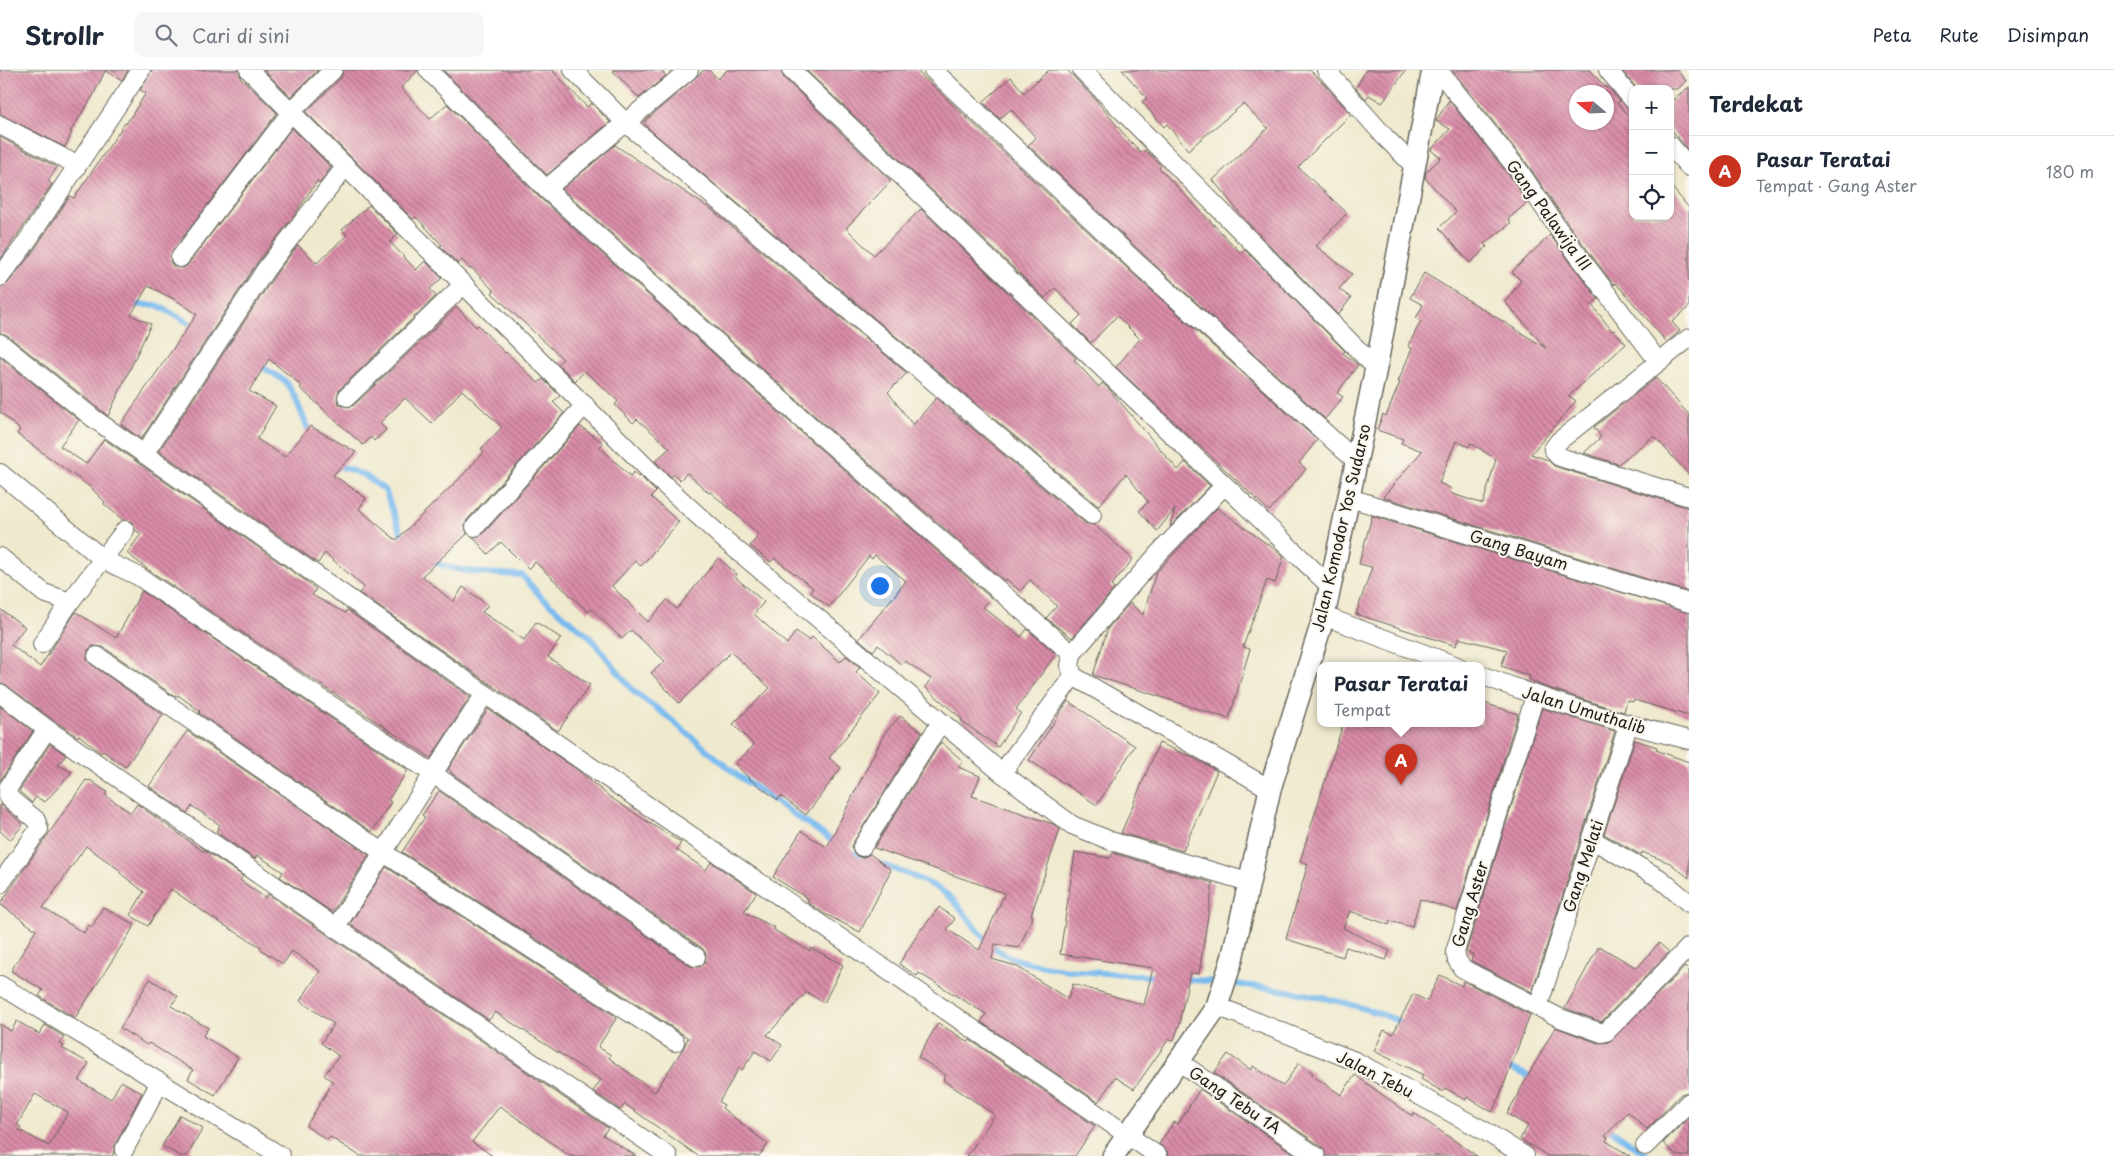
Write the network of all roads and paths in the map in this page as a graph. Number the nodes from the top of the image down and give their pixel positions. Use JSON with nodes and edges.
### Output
{"nodes":[{"id":1,"x":141,"y":70,"type":"edge"},
{"id":2,"x":249,"y":70,"type":"edge"},
{"id":3,"x":333,"y":70,"type":"edge"},
{"id":4,"x":428,"y":70,"type":"edge"},
{"id":5,"x":573,"y":70,"type":"edge"},
{"id":6,"x":689,"y":70,"type":"edge"},
{"id":7,"x":791,"y":70,"type":"edge"},
{"id":8,"x":933,"y":70,"type":"edge"},
{"id":9,"x":1082,"y":70,"type":"edge"},
{"id":10,"x":1326,"y":70,"type":"edge"},
{"id":11,"x":1433,"y":70,"type":"edge"},
{"id":12,"x":1438,"y":70,"type":"edge"},
{"id":13,"x":1608,"y":70,"type":"edge"},
{"id":14,"x":1629,"y":95,"type":"edge"},
{"id":15,"x":292,"y":111,"type":"junction"},
{"id":16,"x":626,"y":122,"type":"junction"},
{"id":17,"x":0,"y":126,"type":"edge"},
{"id":18,"x":1674,"y":150,"type":"edge"},
{"id":19,"x":77,"y":165,"type":"junction"},
{"id":20,"x":346,"y":166,"type":"junction"},
{"id":21,"x":1415,"y":167,"type":"junction"},
{"id":22,"x":1689,"y":168,"type":"edge"},
{"id":23,"x":546,"y":189,"type":"junction"},
{"id":24,"x":180,"y":258,"type":"dead end"},
{"id":25,"x":5,"y":271,"type":"edge"},
{"id":26,"x":464,"y":284,"type":"junction"},
{"id":27,"x":1689,"y":338,"type":"edge"},
{"id":28,"x":0,"y":343,"type":"edge"},
{"id":29,"x":1658,"y":361,"type":"junction"},
{"id":30,"x":1376,"y":368,"type":"junction"},
{"id":31,"x":347,"y":397,"type":"dead end"},
{"id":32,"x":585,"y":405,"type":"junction"},
{"id":33,"x":144,"y":454,"type":"junction"},
{"id":34,"x":1356,"y":461,"type":"junction"},
{"id":35,"x":0,"y":473,"type":"edge"},
{"id":36,"x":1224,"y":486,"type":"junction"},
{"id":37,"x":1685,"y":491,"type":"edge"},
{"id":38,"x":1350,"y":498,"type":"junction"},
{"id":39,"x":1092,"y":515,"type":"dead end"},
{"id":40,"x":475,"y":527,"type":"dead end"},
{"id":41,"x":125,"y":530,"type":"dead end"},
{"id":42,"x":0,"y":558,"type":"edge"},
{"id":43,"x":104,"y":560,"type":"junction"},
{"id":44,"x":1330,"y":586,"type":"junction"},
{"id":45,"x":70,"y":602,"type":"junction"},
{"id":46,"x":1689,"y":603,"type":"edge"},
{"id":47,"x":1324,"y":616,"type":"junction"},
{"id":48,"x":42,"y":644,"type":"dead end"},
{"id":49,"x":1072,"y":654,"type":"junction"},
{"id":50,"x":97,"y":656,"type":"dead end"},
{"id":51,"x":1446,"y":662,"type":"edge"},
{"id":52,"x":1073,"y":676,"type":"junction"},
{"id":53,"x":1485,"y":677,"type":"edge"},
{"id":54,"x":0,"y":693,"type":"edge"},
{"id":55,"x":485,"y":694,"type":"junction"},
{"id":56,"x":1535,"y":696,"type":"junction"},
{"id":57,"x":941,"y":722,"type":"junction"},
{"id":58,"x":1628,"y":726,"type":"junction"},
{"id":59,"x":47,"y":729,"type":"junction"},
{"id":60,"x":1689,"y":740,"type":"edge"},
{"id":61,"x":432,"y":773,"type":"junction"},
{"id":62,"x":1002,"y":773,"type":"junction"},
{"id":63,"x":1270,"y":789,"type":"junction"},
{"id":64,"x":1591,"y":840,"type":"junction"},
{"id":65,"x":862,"y":847,"type":"dead end"},
{"id":66,"x":384,"y":853,"type":"junction"},
{"id":67,"x":1248,"y":882,"type":"junction"},
{"id":68,"x":0,"y":884,"type":"edge"},
{"id":69,"x":1689,"y":903,"type":"edge"},
{"id":70,"x":335,"y":928,"type":"junction"},
{"id":71,"x":1689,"y":946,"type":"edge"},
{"id":72,"x":696,"y":957,"type":"dead end"},
{"id":73,"x":0,"y":985,"type":"edge"},
{"id":74,"x":1219,"y":1002,"type":"junction"},
{"id":75,"x":1538,"y":1007,"type":"junction"},
{"id":76,"x":675,"y":1042,"type":"dead end"},
{"id":77,"x":1178,"y":1062,"type":"junction"},
{"id":78,"x":160,"y":1082,"type":"junction"},
{"id":79,"x":1689,"y":1102,"type":"edge"},
{"id":80,"x":1128,"y":1134,"type":"junction"},
{"id":81,"x":1645,"y":1146,"type":"dead end"},
{"id":82,"x":124,"y":1150,"type":"dead end"},
{"id":83,"x":281,"y":1156,"type":"edge"},
{"id":84,"x":668,"y":1156,"type":"edge"},
{"id":85,"x":1114,"y":1156,"type":"edge"},
{"id":86,"x":1158,"y":1156,"type":"edge"},
{"id":87,"x":1316,"y":1156,"type":"edge"},
{"id":88,"x":1525,"y":1156,"type":"edge"}],
"edges":[{"from":1,"to":19,"type":"street"},
{"from":2,"to":15,"type":"street"},
{"from":3,"to":15,"type":"street"},
{"from":4,"to":23,"type":"street"},
{"from":5,"to":16,"type":"street"},
{"from":6,"to":16,"type":"street"},
{"from":7,"to":36,"type":"street"},
{"from":8,"to":34,"type":"street"},
{"from":9,"to":30,"type":"street"},
{"from":10,"to":21,"type":"street"},
{"from":11,"to":21,"type":"street","name":"Jalan Komodor Yos Sudarso"},
{"from":12,"to":29,"type":"street","name":"Gang Palawija III"},
{"from":13,"to":14,"type":"street"},
{"from":15,"to":20,"type":"street"},
{"from":15,"to":24,"type":"street"},
{"from":16,"to":23,"type":"street"},
{"from":16,"to":39,"type":"street"},
{"from":17,"to":19,"type":"street"},
{"from":18,"to":22,"type":"street"},
{"from":19,"to":25,"type":"street"},
{"from":20,"to":26,"type":"street"},
{"from":20,"to":33,"type":"street"},
{"from":21,"to":30,"type":"street","name":"Jalan Komodor Yos Sudarso"},
{"from":23,"to":49,"type":"street"},
{"from":26,"to":31,"type":"street"},
{"from":26,"to":32,"type":"street"},
{"from":27,"to":29,"type":"street"},
{"from":28,"to":33,"type":"street"},
{"from":29,"to":37,"type":"street"},
{"from":30,"to":34,"type":"street","name":"Jalan Komodor Yos Sudarso"},
{"from":32,"to":40,"type":"street"},
{"from":32,"to":57,"type":"street"},
{"from":33,"to":55,"type":"street"},
{"from":34,"to":38,"type":"street","name":"Jalan Komodor Yos Sudarso"},
{"from":35,"to":43,"type":"street"},
{"from":36,"to":44,"type":"street"},
{"from":36,"to":49,"type":"street"},
{"from":38,"to":44,"type":"street","name":"Jalan Komodor Yos Sudarso"},
{"from":38,"to":46,"type":"street","name":"Gang Bayam"},
{"from":41,"to":43,"type":"street"},
{"from":42,"to":45,"type":"street"},
{"from":43,"to":45,"type":"street"},
{"from":43,"to":61,"type":"street"},
{"from":44,"to":47,"type":"street","name":"Jalan Komodor Yos Sudarso"},
{"from":45,"to":48,"type":"street"},
{"from":47,"to":51,"type":"street"},
{"from":47,"to":63,"type":"street","name":"Jalan Komodor Yos Sudarso"},
{"from":49,"to":52,"type":"street"},
{"from":50,"to":66,"type":"street"},
{"from":52,"to":62,"type":"street"},
{"from":52,"to":63,"type":"street"},
{"from":53,"to":56,"type":"street","name":"Jalan Umuthalib"},
{"from":54,"to":59,"type":"street"},
{"from":55,"to":61,"type":"street"},
{"from":55,"to":80,"type":"street"},
{"from":56,"to":58,"type":"street","name":"Jalan Umuthalib"},
{"from":56,"to":75,"type":"street","name":"Gang Aster"},
{"from":57,"to":62,"type":"street"},
{"from":57,"to":65,"type":"street"},
{"from":58,"to":60,"type":"street","name":"Jalan Umuthalib"},
{"from":58,"to":64,"type":"street","name":"Gang Melati"},
{"from":59,"to":68,"type":"street"},
{"from":59,"to":70,"type":"street"},
{"from":61,"to":66,"type":"street"},
{"from":61,"to":72,"type":"street"},
{"from":62,"to":67,"type":"street"},
{"from":63,"to":67,"type":"street","name":"Jalan Komodor Yos Sudarso"},
{"from":64,"to":69,"type":"street"},
{"from":64,"to":75,"type":"street","name":"Gang Melati"},
{"from":66,"to":70,"type":"street"},
{"from":66,"to":76,"type":"street"},
{"from":67,"to":74,"type":"street","name":"Jalan Komodor Yos Sudarso"},
{"from":70,"to":84,"type":"street"},
{"from":71,"to":75,"type":"street","name":"Gang Aster"},
{"from":73,"to":78,"type":"street"},
{"from":74,"to":77,"type":"street","name":"Jalan Komodor Yos Sudarso"},
{"from":74,"to":88,"type":"street","name":"Jalan Tebu"},
{"from":77,"to":80,"type":"street","name":"Jalan Komodor Yos Sudarso"},
{"from":77,"to":87,"type":"street","name":"Gang Tebu 1A"},
{"from":78,"to":82,"type":"street"},
{"from":78,"to":83,"type":"street"},
{"from":79,"to":81,"type":"street"},
{"from":80,"to":85,"type":"street","name":"Jalan Komodor Yos Sudarso"},
{"from":80,"to":86,"type":"street"}]}
